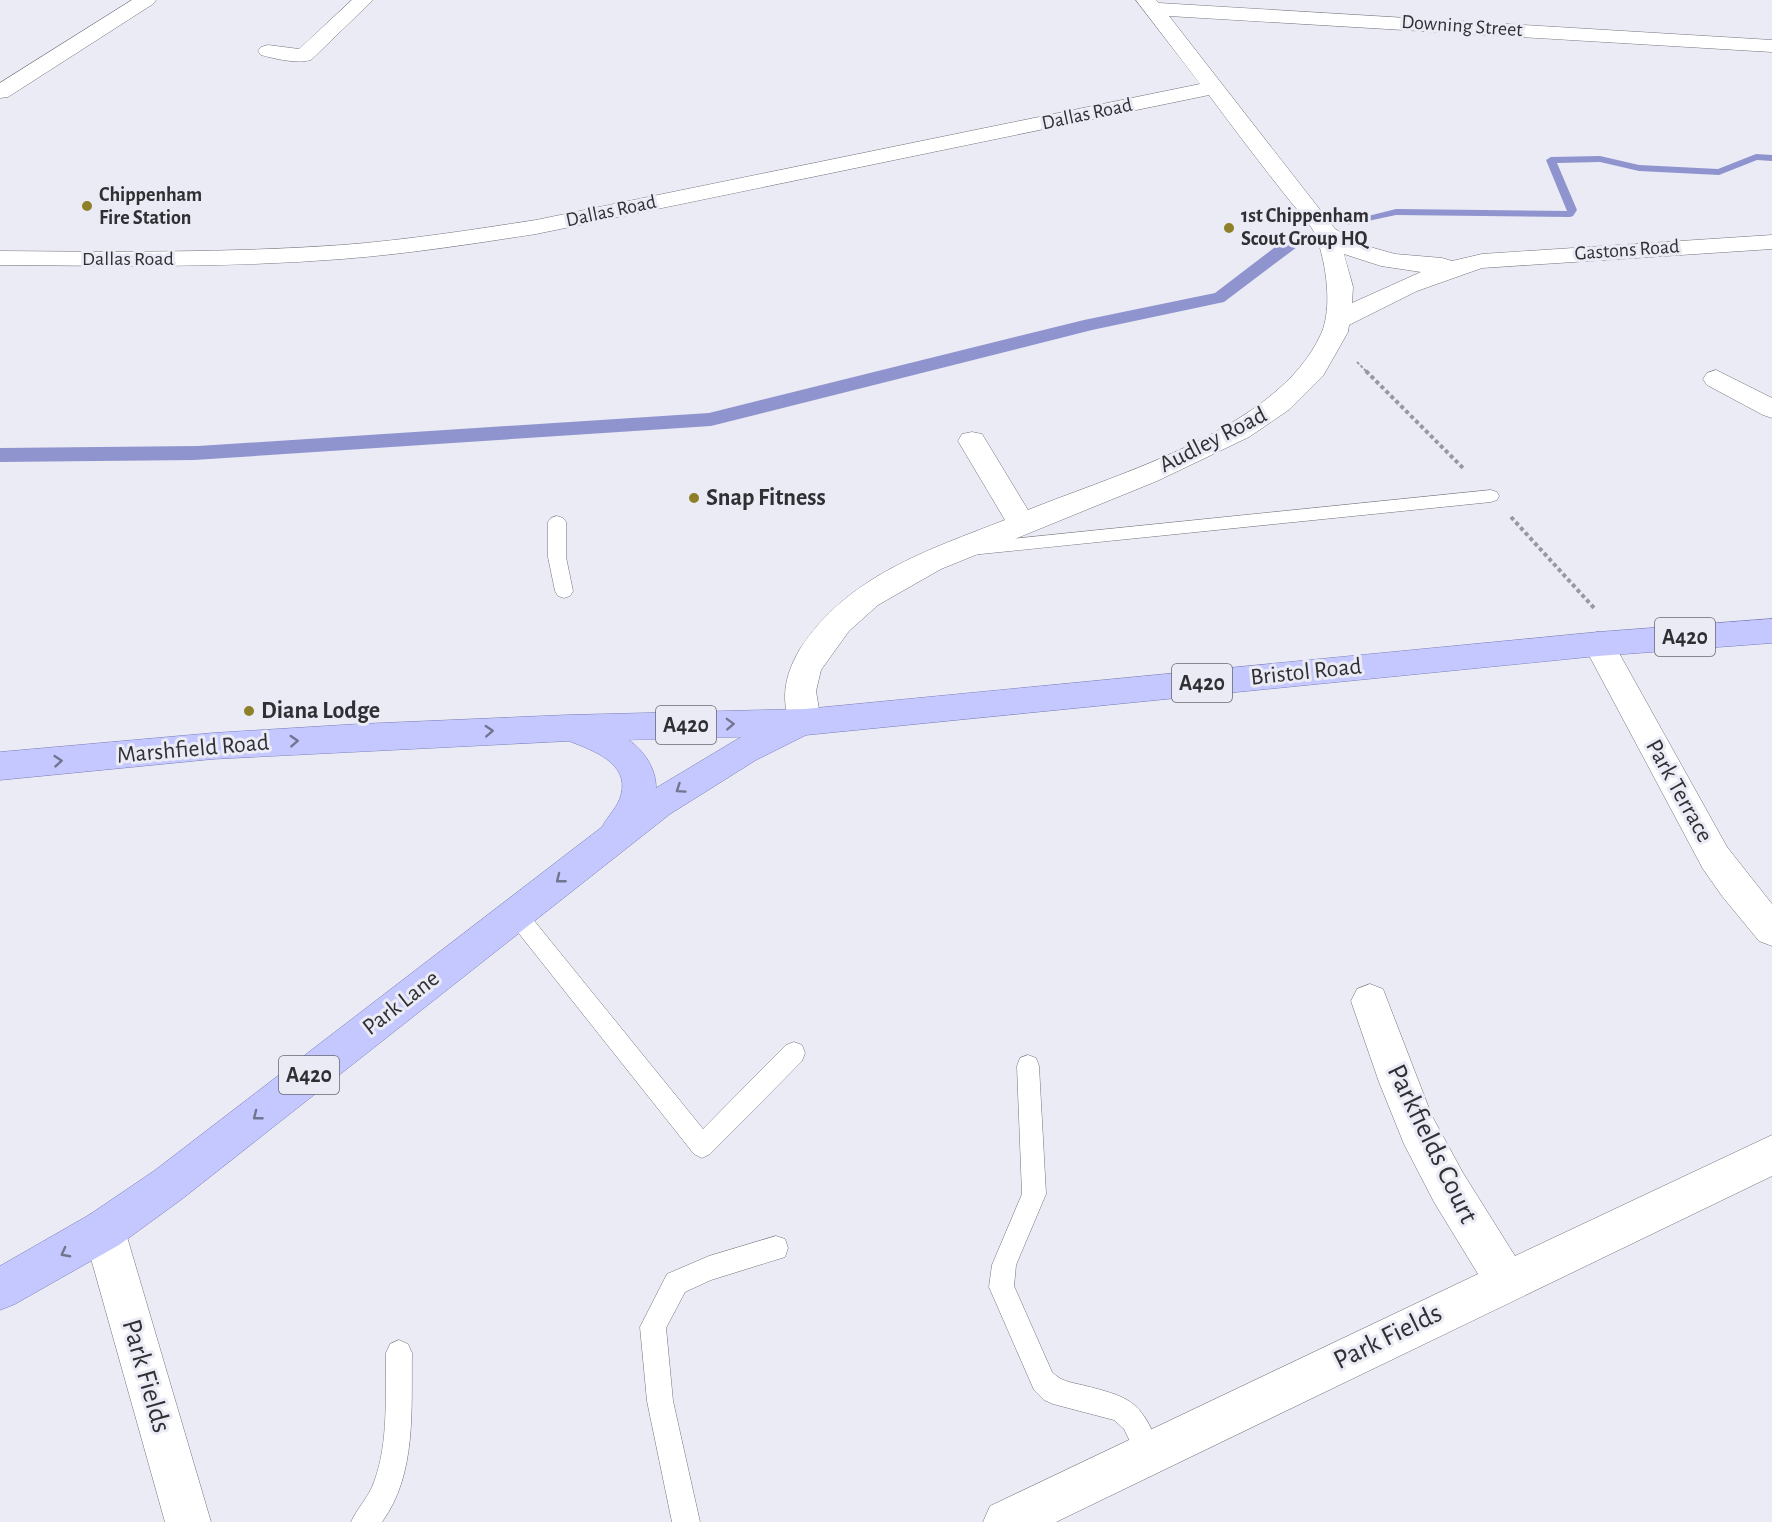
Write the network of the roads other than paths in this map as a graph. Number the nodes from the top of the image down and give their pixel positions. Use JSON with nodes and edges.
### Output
{"nodes":[{"id":1,"x":146,"y":0,"type":"edge"},
{"id":2,"x":363,"y":0,"type":"edge"},
{"id":3,"x":1149,"y":4,"type":"edge"},
{"id":4,"x":1772,"y":45,"type":"edge"},
{"id":5,"x":268,"y":51,"type":"dead end"},
{"id":6,"x":304,"y":56,"type":"junction"},
{"id":7,"x":334,"y":60,"type":"dead end"},
{"id":8,"x":1213,"y":88,"type":"junction"},
{"id":9,"x":0,"y":92,"type":"edge"},
{"id":10,"x":1327,"y":234,"type":"junction"},
{"id":11,"x":1772,"y":242,"type":"edge"},
{"id":12,"x":0,"y":258,"type":"edge"},
{"id":13,"x":1482,"y":261,"type":"junction"},
{"id":14,"x":1339,"y":320,"type":"junction"},
{"id":15,"x":1716,"y":379,"type":"dead end"},
{"id":16,"x":1772,"y":409,"type":"edge"},
{"id":17,"x":972,"y":441,"type":"dead end"},
{"id":18,"x":1491,"y":496,"type":"dead end"},
{"id":19,"x":557,"y":522,"type":"dead end"},
{"id":20,"x":1022,"y":524,"type":"junction"},
{"id":21,"x":954,"y":551,"type":"junction"},
{"id":22,"x":564,"y":591,"type":"dead end"},
{"id":23,"x":1772,"y":631,"type":"edge"},
{"id":24,"x":1598,"y":644,"type":"junction"},
{"id":25,"x":805,"y":722,"type":"junction"},
{"id":26,"x":567,"y":728,"type":"junction"},
{"id":27,"x":0,"y":766,"type":"edge"},
{"id":28,"x":606,"y":843,"type":"junction"},
{"id":29,"x":516,"y":914,"type":"junction"},
{"id":30,"x":1772,"y":930,"type":"edge"},
{"id":31,"x":1370,"y":1001,"type":"dead end"},
{"id":32,"x":794,"y":1053,"type":"dead end"},
{"id":33,"x":1028,"y":1066,"type":"dead end"},
{"id":34,"x":1772,"y":1155,"type":"edge"},
{"id":35,"x":104,"y":1230,"type":"junction"},
{"id":36,"x":777,"y":1248,"type":"dead end"},
{"id":37,"x":1506,"y":1280,"type":"junction"},
{"id":38,"x":0,"y":1289,"type":"edge"},
{"id":39,"x":399,"y":1353,"type":"dead end"},
{"id":40,"x":1149,"y":1453,"type":"junction"},
{"id":41,"x":188,"y":1522,"type":"edge"},
{"id":42,"x":365,"y":1522,"type":"edge"},
{"id":43,"x":686,"y":1522,"type":"edge"},
{"id":44,"x":1005,"y":1522,"type":"edge"}],
"edges":[{"from":1,"to":9,"type":"street"},
{"from":2,"to":6,"type":"street"},
{"from":3,"to":4,"type":"street","name":"Downing Street"},
{"from":3,"to":8,"type":"street","name":"Audley Road"},
{"from":5,"to":6,"type":"street"},
{"from":6,"to":7,"type":"street"},
{"from":8,"to":10,"type":"street","name":"Audley Road"},
{"from":8,"to":12,"type":"street","name":"Dallas Road"},
{"from":10,"to":13,"type":"street","name":"Gastons Road"},
{"from":10,"to":14,"type":"street","name":"Audley Road"},
{"from":11,"to":13,"type":"street","name":"Gastons Road"},
{"from":13,"to":14,"type":"street","name":"Gastons Road"},
{"from":14,"to":20,"type":"street","name":"Audley Road"},
{"from":15,"to":16,"type":"street"},
{"from":17,"to":20,"type":"street"},
{"from":18,"to":21,"type":"lane"},
{"from":19,"to":22,"type":"lane"},
{"from":20,"to":21,"type":"street","name":"Audley Road"},
{"from":21,"to":25,"type":"street","name":"Audley Road"},
{"from":23,"to":24,"type":"main road","name":"Bristol Road","number":"A420"},
{"from":24,"to":25,"type":"main road","name":"Bristol Road","number":"A420"},
{"from":24,"to":30,"type":"street","name":"Park Terrace"},
{"from":26,"to":25,"type":"main road","name":"Marshfield Road","number":"A420","one_way":true},
{"from":25,"to":28,"type":"main road","name":"Park Lane","number":"A420","one_way":true},
{"from":27,"to":26,"type":"main road","name":"Marshfield Road","number":"A420","one_way":true},
{"from":26,"to":28,"type":"main road","name":"Marshfield Road","number":"A420"},
{"from":28,"to":29,"type":"main road","name":"Park Lane","number":"A420","one_way":true},
{"from":29,"to":32,"type":"lane"},
{"from":29,"to":35,"type":"main road","name":"Park Lane","number":"A420","one_way":true},
{"from":31,"to":37,"type":"street","name":"Parkfields Court"},
{"from":33,"to":40,"type":"lane"},
{"from":34,"to":37,"type":"street","name":"Park Fields"},
{"from":35,"to":38,"type":"main road","name":"Park Lane","number":"A420","one_way":true},
{"from":35,"to":41,"type":"street","name":"Park Fields"},
{"from":36,"to":43,"type":"lane"},
{"from":37,"to":40,"type":"street","name":"Park Fields"},
{"from":39,"to":42,"type":"lane"},
{"from":40,"to":44,"type":"street","name":"Park Fields"}]}
